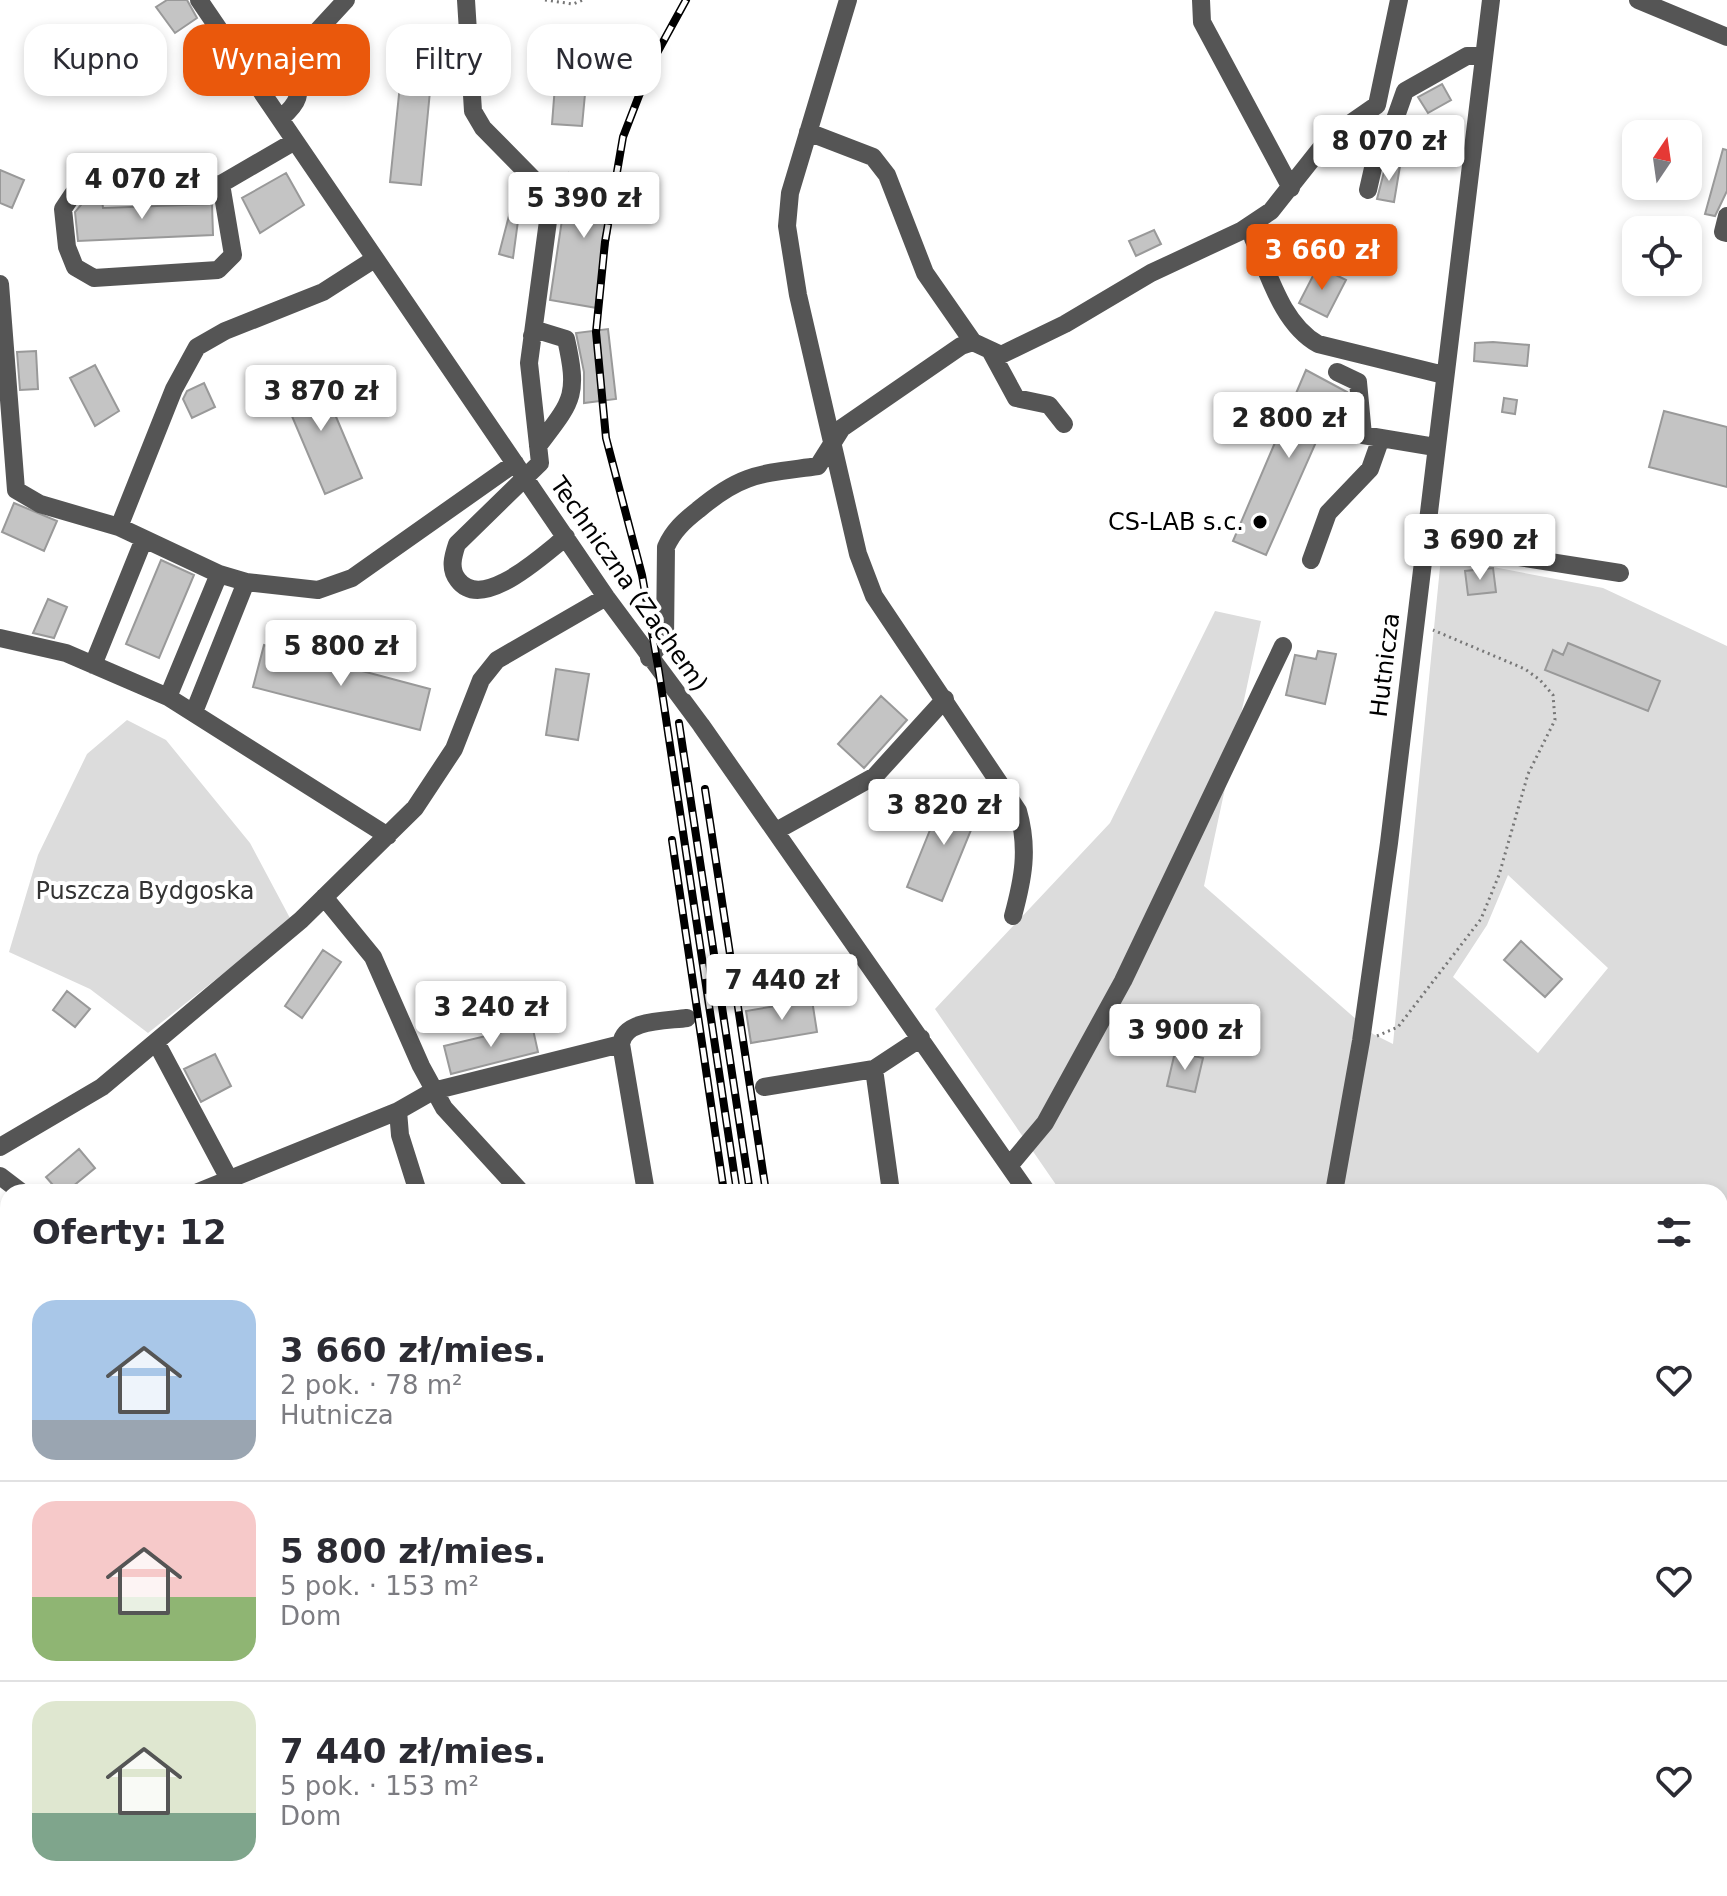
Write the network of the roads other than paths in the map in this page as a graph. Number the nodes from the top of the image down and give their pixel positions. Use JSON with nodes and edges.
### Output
{"nodes":[{"id":1,"x":199,"y":0,"type":"edge"},
{"id":2,"x":346,"y":0,"type":"edge"},
{"id":3,"x":466,"y":0,"type":"edge"},
{"id":4,"x":848,"y":0,"type":"edge"},
{"id":5,"x":1189,"y":0,"type":"edge"},
{"id":6,"x":1201,"y":0,"type":"edge"},
{"id":7,"x":1399,"y":0,"type":"edge"},
{"id":8,"x":1491,"y":0,"type":"edge"},
{"id":9,"x":1638,"y":0,"type":"edge"},
{"id":10,"x":1202,"y":22,"type":"junction"},
{"id":11,"x":1727,"y":37,"type":"edge"},
{"id":12,"x":1482,"y":56,"type":"junction"},
{"id":13,"x":281,"y":118,"type":"junction"},
{"id":14,"x":808,"y":132,"type":"junction"},
{"id":15,"x":295,"y":141,"type":"junction"},
{"id":16,"x":221,"y":184,"type":"junction"},
{"id":17,"x":1291,"y":188,"type":"junction"},
{"id":18,"x":1368,"y":190,"type":"dead end"},
{"id":19,"x":1727,"y":216,"type":"edge"},
{"id":20,"x":1727,"y":233,"type":"edge"},
{"id":21,"x":1253,"y":238,"type":"dead end"},
{"id":22,"x":373,"y":260,"type":"junction"},
{"id":23,"x":0,"y":284,"type":"edge"},
{"id":24,"x":532,"y":336,"type":"junction"},
{"id":25,"x":973,"y":342,"type":"junction"},
{"id":26,"x":991,"y":352,"type":"junction"},
{"id":27,"x":1337,"y":372,"type":"dead end"},
{"id":28,"x":1444,"y":375,"type":"junction"},
{"id":29,"x":1064,"y":424,"type":"dead end"},
{"id":30,"x":1381,"y":438,"type":"junction"},
{"id":31,"x":833,"y":443,"type":"junction"},
{"id":32,"x":538,"y":446,"type":"junction"},
{"id":33,"x":1435,"y":447,"type":"junction"},
{"id":34,"x":519,"y":470,"type":"junction"},
{"id":35,"x":119,"y":527,"type":"junction"},
{"id":36,"x":566,"y":537,"type":"junction"},
{"id":37,"x":144,"y":539,"type":"junction"},
{"id":38,"x":1424,"y":542,"type":"junction"},
{"id":39,"x":1311,"y":560,"type":"dead end"},
{"id":40,"x":1620,"y":573,"type":"dead end"},
{"id":41,"x":219,"y":574,"type":"junction"},
{"id":42,"x":246,"y":582,"type":"junction"},
{"id":43,"x":606,"y":597,"type":"junction"},
{"id":44,"x":0,"y":638,"type":"edge"},
{"id":45,"x":1283,"y":646,"type":"dead end"},
{"id":46,"x":649,"y":658,"type":"junction"},
{"id":47,"x":93,"y":665,"type":"junction"},
{"id":48,"x":168,"y":697,"type":"junction"},
{"id":49,"x":945,"y":699,"type":"junction"},
{"id":50,"x":194,"y":712,"type":"junction"},
{"id":51,"x":776,"y":831,"type":"junction"},
{"id":52,"x":388,"y":836,"type":"junction"},
{"id":53,"x":324,"y":897,"type":"junction"},
{"id":54,"x":1013,"y":916,"type":"dead end"},
{"id":55,"x":687,"y":1018,"type":"dead end"},
{"id":56,"x":921,"y":1038,"type":"junction"},
{"id":57,"x":156,"y":1042,"type":"junction"},
{"id":58,"x":621,"y":1044,"type":"junction"},
{"id":59,"x":874,"y":1069,"type":"junction"},
{"id":60,"x":764,"y":1087,"type":"dead end"},
{"id":61,"x":433,"y":1091,"type":"junction"},
{"id":62,"x":398,"y":1111,"type":"junction"},
{"id":63,"x":0,"y":1147,"type":"edge"},
{"id":64,"x":1009,"y":1166,"type":"junction"},
{"id":65,"x":232,"y":1184,"type":"edge"},
{"id":66,"x":235,"y":1184,"type":"edge"},
{"id":67,"x":415,"y":1184,"type":"edge"},
{"id":68,"x":514,"y":1184,"type":"edge"},
{"id":69,"x":645,"y":1184,"type":"edge"},
{"id":70,"x":890,"y":1184,"type":"edge"},
{"id":71,"x":1021,"y":1184,"type":"edge"},
{"id":72,"x":1335,"y":1184,"type":"edge"}],
"edges":[{"from":1,"to":13,"type":"street","name":"Techniczna (Zachem)"},
{"from":2,"to":13,"type":"street"},
{"from":3,"to":24,"type":"street"},
{"from":4,"to":14,"type":"street"},
{"from":5,"to":10,"type":"street"},
{"from":6,"to":10,"type":"street"},
{"from":7,"to":17,"type":"street"},
{"from":8,"to":12,"type":"street","name":"Hutnicza"},
{"from":9,"to":11,"type":"street"},
{"from":10,"to":17,"type":"street"},
{"from":12,"to":18,"type":"street"},
{"from":12,"to":28,"type":"street","name":"Hutnicza"},
{"from":13,"to":15,"type":"street","name":"Techniczna (Zachem)"},
{"from":14,"to":25,"type":"street"},
{"from":14,"to":31,"type":"street"},
{"from":15,"to":16,"type":"street"},
{"from":15,"to":22,"type":"street","name":"Techniczna (Zachem)"},
{"from":16,"to":16,"type":"street"},
{"from":17,"to":26,"type":"street"},
{"from":19,"to":20,"type":"street"},
{"from":21,"to":28,"type":"street"},
{"from":22,"to":34,"type":"street","name":"Techniczna (Zachem)"},
{"from":22,"to":35,"type":"street"},
{"from":23,"to":35,"type":"street"},
{"from":24,"to":32,"type":"street"},
{"from":24,"to":32,"type":"street"},
{"from":25,"to":26,"type":"street"},
{"from":25,"to":31,"type":"street"},
{"from":26,"to":29,"type":"street"},
{"from":27,"to":30,"type":"street"},
{"from":28,"to":33,"type":"street","name":"Hutnicza"},
{"from":30,"to":33,"type":"street"},
{"from":30,"to":39,"type":"street"},
{"from":31,"to":46,"type":"street"},
{"from":31,"to":49,"type":"street"},
{"from":32,"to":34,"type":"street"},
{"from":33,"to":38,"type":"street","name":"Hutnicza"},
{"from":34,"to":36,"type":"street","name":"Techniczna (Zachem)"},
{"from":34,"to":36,"type":"street"},
{"from":34,"to":42,"type":"street"},
{"from":35,"to":37,"type":"street"},
{"from":36,"to":43,"type":"street","name":"Techniczna (Zachem)"},
{"from":37,"to":41,"type":"street"},
{"from":37,"to":47,"type":"street"},
{"from":38,"to":40,"type":"street"},
{"from":38,"to":72,"type":"street","name":"Hutnicza"},
{"from":41,"to":42,"type":"street"},
{"from":41,"to":48,"type":"street"},
{"from":42,"to":50,"type":"street"},
{"from":43,"to":46,"type":"street","name":"Techniczna (Zachem)"},
{"from":43,"to":52,"type":"street"},
{"from":44,"to":47,"type":"street"},
{"from":45,"to":64,"type":"street"},
{"from":46,"to":51,"type":"street","name":"Techniczna (Zachem)"},
{"from":47,"to":48,"type":"street"},
{"from":48,"to":50,"type":"street"},
{"from":49,"to":51,"type":"street"},
{"from":49,"to":54,"type":"street"},
{"from":50,"to":52,"type":"street"},
{"from":51,"to":56,"type":"street","name":"Techniczna (Zachem)"},
{"from":52,"to":53,"type":"street"},
{"from":53,"to":57,"type":"street"},
{"from":53,"to":61,"type":"street"},
{"from":55,"to":58,"type":"street"},
{"from":56,"to":59,"type":"street"},
{"from":56,"to":64,"type":"street","name":"Techniczna (Zachem)"},
{"from":57,"to":63,"type":"street"},
{"from":57,"to":65,"type":"street"},
{"from":58,"to":61,"type":"street"},
{"from":58,"to":69,"type":"street"},
{"from":59,"to":60,"type":"street"},
{"from":59,"to":70,"type":"street"},
{"from":61,"to":62,"type":"street"},
{"from":61,"to":68,"type":"street"},
{"from":62,"to":66,"type":"street"},
{"from":62,"to":67,"type":"street"},
{"from":64,"to":71,"type":"street","name":"Techniczna (Zachem)"}]}
